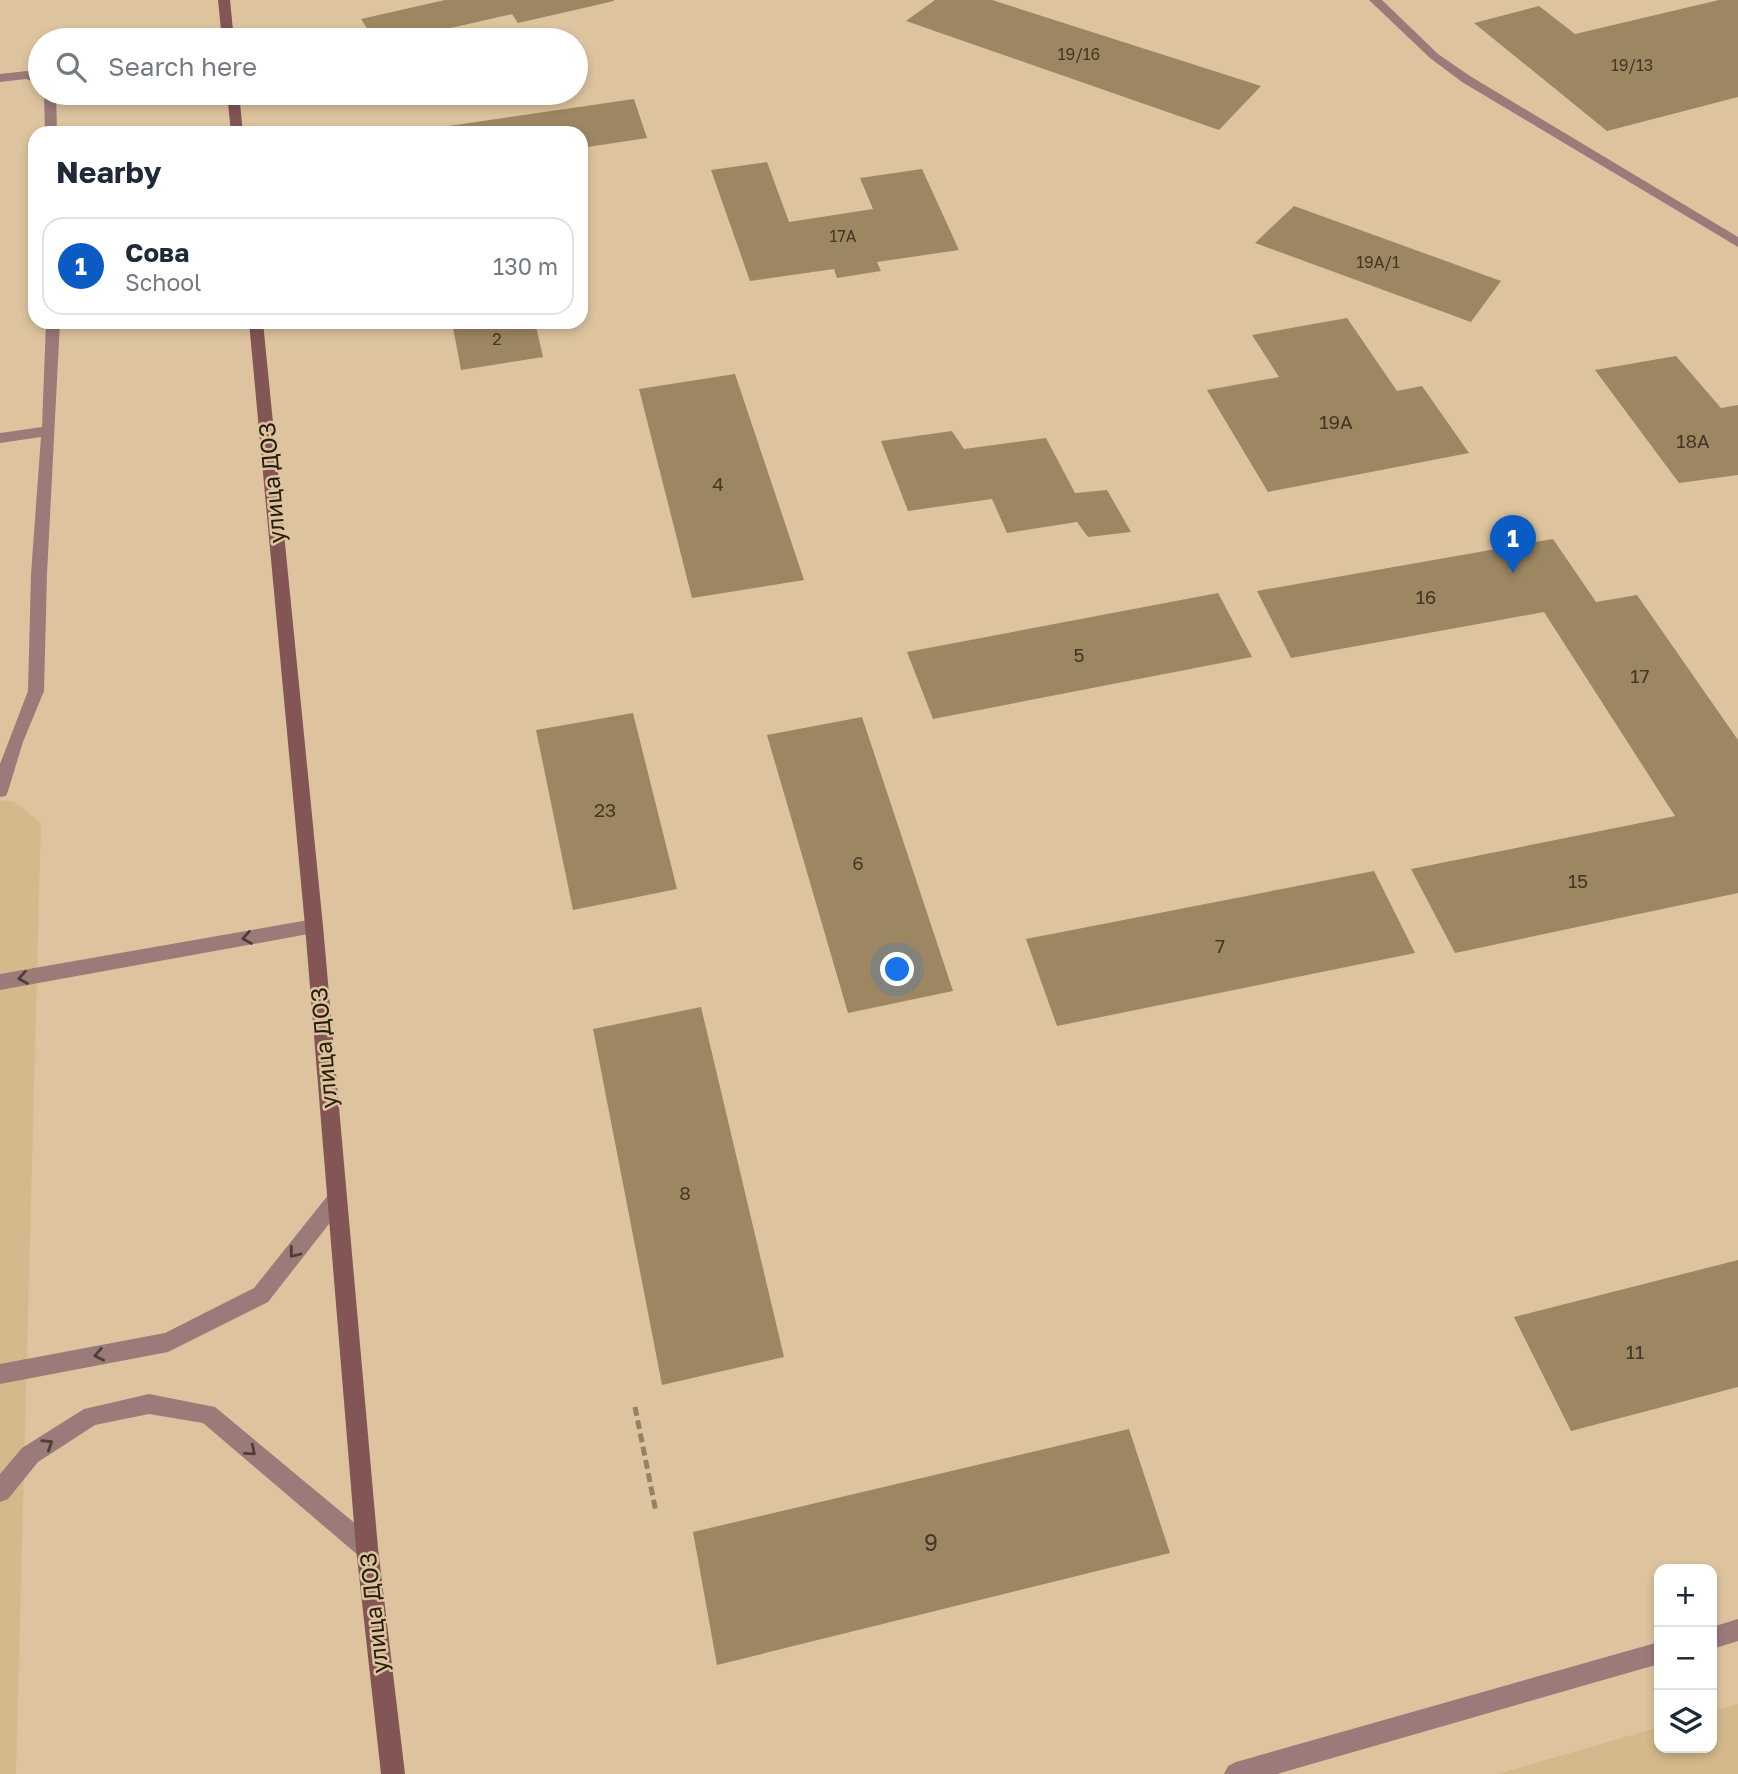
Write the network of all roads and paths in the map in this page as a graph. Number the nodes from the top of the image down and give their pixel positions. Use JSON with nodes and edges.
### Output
{"nodes":[{"id":1,"x":224,"y":0,"type":"edge"},
{"id":2,"x":1375,"y":0,"type":"edge"},
{"id":3,"x":227,"y":28,"type":"edge"},
{"id":4,"x":28,"y":75,"type":"edge"},
{"id":5,"x":0,"y":78,"type":"edge"},
{"id":6,"x":50,"y":105,"type":"edge"},
{"id":7,"x":234,"y":105,"type":"edge"},
{"id":8,"x":51,"y":126,"type":"edge"},
{"id":9,"x":236,"y":126,"type":"edge"},
{"id":10,"x":1738,"y":243,"type":"edge"},
{"id":11,"x":53,"y":329,"type":"edge"},
{"id":12,"x":258,"y":329,"type":"edge"},
{"id":13,"x":49,"y":431,"type":"junction"},
{"id":14,"x":0,"y":438,"type":"edge"},
{"id":15,"x":7,"y":740,"type":"edge"},
{"id":16,"x":0,"y":791,"type":"edge"},
{"id":17,"x":314,"y":926,"type":"junction"},
{"id":18,"x":0,"y":982,"type":"edge"},
{"id":19,"x":336,"y":1200,"type":"junction"},
{"id":20,"x":0,"y":1374,"type":"edge"},
{"id":21,"x":635,"y":1407,"type":"dead end"},
{"id":22,"x":0,"y":1491,"type":"edge"},
{"id":23,"x":656,"y":1512,"type":"dead end"},
{"id":24,"x":367,"y":1548,"type":"junction"},
{"id":25,"x":1738,"y":1630,"type":"edge"},
{"id":26,"x":1717,"y":1636,"type":"edge"},
{"id":27,"x":1654,"y":1654,"type":"edge"},
{"id":28,"x":393,"y":1774,"type":"edge"},
{"id":29,"x":1236,"y":1774,"type":"edge"}],
"edges":[{"from":1,"to":3,"type":"main road"},
{"from":2,"to":10,"type":"street"},
{"from":4,"to":5,"type":"street"},
{"from":6,"to":8,"type":"street"},
{"from":7,"to":9,"type":"main road"},
{"from":11,"to":13,"type":"street"},
{"from":12,"to":17,"type":"main road","name":"улица ДОЗ"},
{"from":13,"to":14,"type":"street"},
{"from":13,"to":15,"type":"street"},
{"from":15,"to":16,"type":"street"},
{"from":17,"to":18,"type":"street","one_way":true},
{"from":17,"to":19,"type":"main road","name":"улица ДОЗ"},
{"from":19,"to":20,"type":"street","one_way":true},
{"from":19,"to":24,"type":"main road","name":"улица ДОЗ"},
{"from":21,"to":23,"type":"path"},
{"from":22,"to":24,"type":"street","one_way":true},
{"from":24,"to":28,"type":"main road","name":"улица ДОЗ"},
{"from":25,"to":26,"type":"street"},
{"from":27,"to":29,"type":"street"}]}
